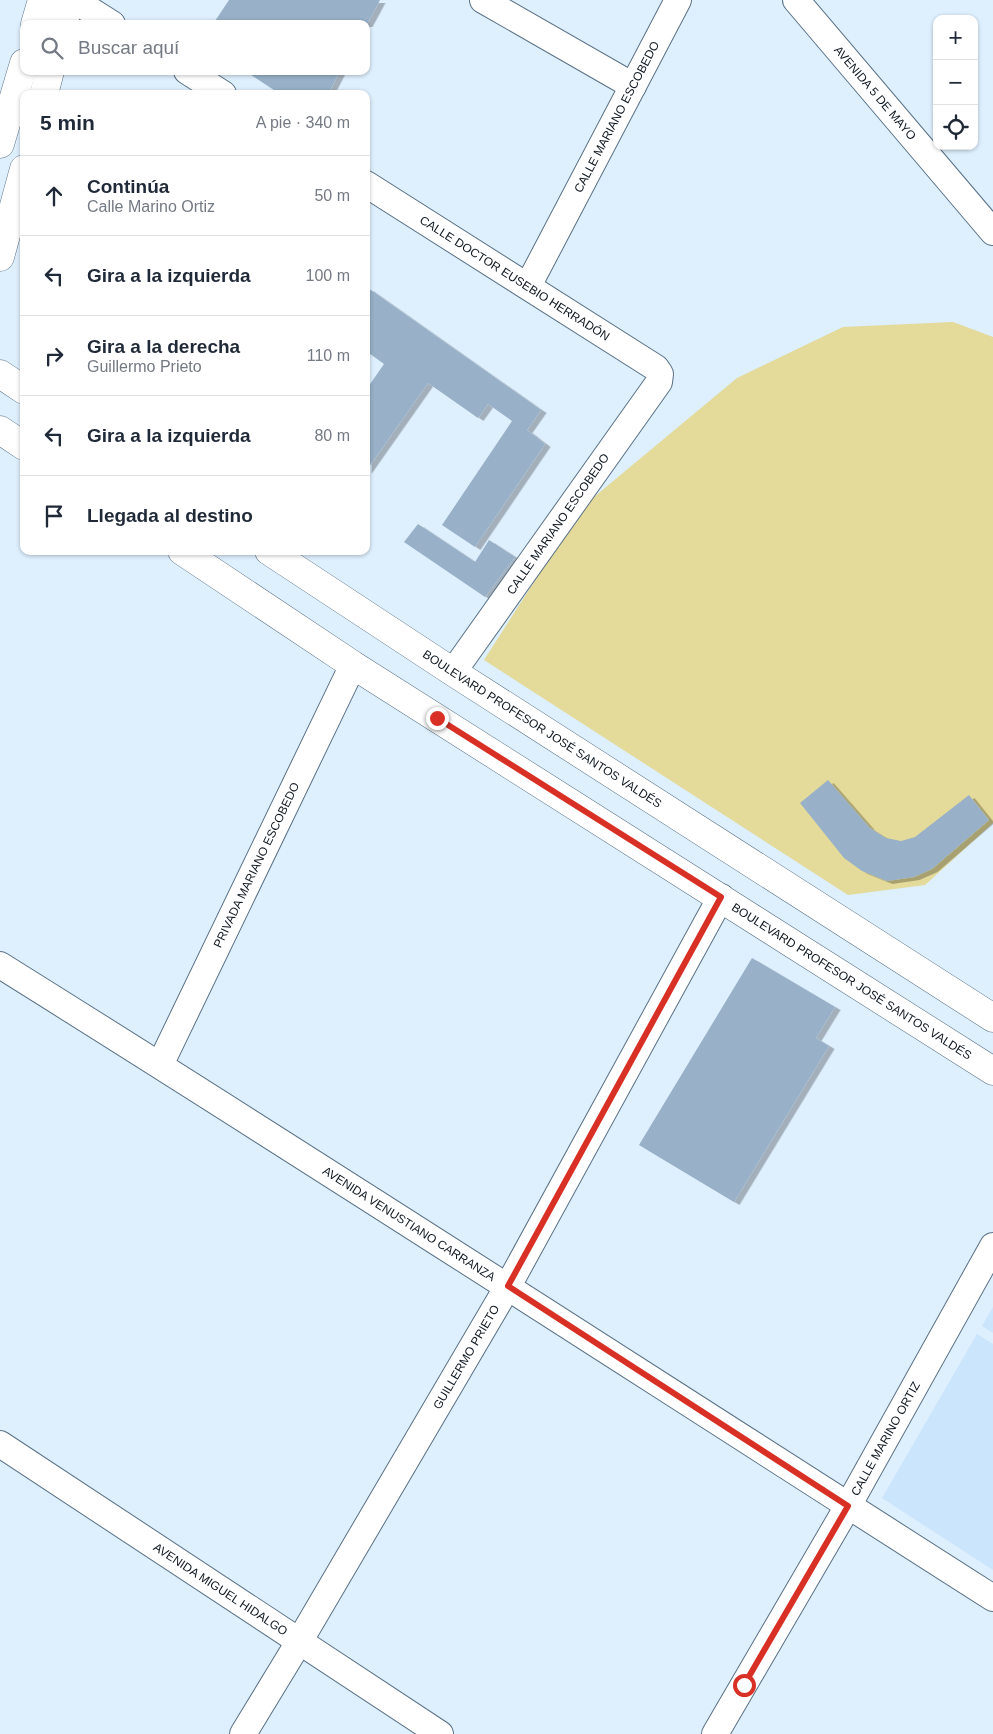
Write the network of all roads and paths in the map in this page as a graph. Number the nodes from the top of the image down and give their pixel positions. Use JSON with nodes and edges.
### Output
{"nodes":[{"id":1,"x":42,"y":0,"type":"edge"},
{"id":2,"x":70,"y":0,"type":"edge"},
{"id":3,"x":74,"y":0,"type":"edge"},
{"id":4,"x":483,"y":0,"type":"edge"},
{"id":5,"x":678,"y":0,"type":"edge"},
{"id":6,"x":796,"y":0,"type":"edge"},
{"id":7,"x":36,"y":20,"type":"edge"},
{"id":8,"x":64,"y":20,"type":"edge"},
{"id":9,"x":106,"y":20,"type":"edge"},
{"id":10,"x":20,"y":75,"type":"edge"},
{"id":11,"x":49,"y":75,"type":"edge"},
{"id":12,"x":193,"y":75,"type":"edge"},
{"id":13,"x":633,"y":86,"type":"junction"},
{"id":14,"x":45,"y":90,"type":"edge"},
{"id":15,"x":217,"y":90,"type":"edge"},
{"id":16,"x":0,"y":144,"type":"edge"},
{"id":17,"x":20,"y":184,"type":"edge"},
{"id":18,"x":370,"y":187,"type":"edge"},
{"id":19,"x":993,"y":232,"type":"edge"},
{"id":20,"x":0,"y":257,"type":"edge"},
{"id":21,"x":528,"y":286,"type":"junction"},
{"id":22,"x":0,"y":374,"type":"edge"},
{"id":23,"x":660,"y":374,"type":"joint"},
{"id":24,"x":20,"y":387,"type":"edge"},
{"id":25,"x":0,"y":430,"type":"edge"},
{"id":26,"x":20,"y":443,"type":"edge"},
{"id":27,"x":188,"y":555,"type":"edge"},
{"id":28,"x":275,"y":555,"type":"edge"},
{"id":29,"x":353,"y":665,"type":"junction"},
{"id":30,"x":452,"y":672,"type":"junction"},
{"id":31,"x":721,"y":897,"type":"junction"},
{"id":32,"x":0,"y":965,"type":"edge"},
{"id":33,"x":993,"y":1018,"type":"edge"},
{"id":34,"x":160,"y":1065,"type":"junction"},
{"id":35,"x":993,"y":1071,"type":"edge"},
{"id":36,"x":993,"y":1246,"type":"edge"},
{"id":37,"x":508,"y":1286,"type":"junction"},
{"id":38,"x":0,"y":1444,"type":"edge"},
{"id":39,"x":848,"y":1506,"type":"junction"},
{"id":40,"x":993,"y":1598,"type":"edge"},
{"id":41,"x":299,"y":1642,"type":"junction"},
{"id":42,"x":243,"y":1734,"type":"edge"},
{"id":43,"x":440,"y":1734,"type":"edge"},
{"id":44,"x":716,"y":1734,"type":"edge"}],
"edges":[{"from":1,"to":7,"type":"main road"},
{"from":2,"to":8,"type":"main road"},
{"from":3,"to":9,"type":"street"},
{"from":4,"to":13,"type":"street"},
{"from":5,"to":13,"type":"street","name":"CALLE MARIANO ESCOBEDO"},
{"from":6,"to":19,"type":"street","name":"AVENIDA 5 DE MAYO"},
{"from":10,"to":16,"type":"main road"},
{"from":11,"to":14,"type":"main road"},
{"from":12,"to":15,"type":"street"},
{"from":13,"to":21,"type":"street","name":"CALLE MARIANO ESCOBEDO"},
{"from":17,"to":20,"type":"main road"},
{"from":18,"to":21,"type":"street","name":"CALLE DOCTOR EUSEBIO HERRADÓN"},
{"from":21,"to":23,"type":"street","name":"CALLE DOCTOR EUSEBIO HERRADÓN"},
{"from":22,"to":24,"type":"main road"},
{"from":23,"to":30,"type":"street","name":"CALLE MARIANO ESCOBEDO"},
{"from":25,"to":26,"type":"main road"},
{"from":27,"to":29,"type":"main road","name":"BOULEVARD PROFESOR JOSÉ SANTOS VALDÉS"},
{"from":28,"to":30,"type":"main road","name":"BOULEVARD PROFESOR JOSÉ SANTOS VALDÉS"},
{"from":29,"to":31,"type":"main road","name":"BOULEVARD PROFESOR JOSÉ SANTOS VALDÉS"},
{"from":29,"to":34,"type":"street","name":"PRIVADA MARIANO ESCOBEDO"},
{"from":30,"to":33,"type":"main road","name":"BOULEVARD PROFESOR JOSÉ SANTOS VALDÉS"},
{"from":31,"to":35,"type":"main road","name":"BOULEVARD PROFESOR JOSÉ SANTOS VALDÉS"},
{"from":31,"to":37,"type":"street","name":"GUILLERMO PRIETO"},
{"from":32,"to":34,"type":"street","name":"AVENIDA VENUSTIANO CARRANZA"},
{"from":34,"to":37,"type":"street","name":"AVENIDA VENUSTIANO CARRANZA"},
{"from":36,"to":39,"type":"street","name":"CALLE MARINO ORTIZ"},
{"from":37,"to":39,"type":"street","name":"AVENIDA VENUSTIANO CARRANZA"},
{"from":37,"to":41,"type":"street","name":"GUILLERMO PRIETO"},
{"from":38,"to":41,"type":"street","name":"AVENIDA MIGUEL HIDALGO"},
{"from":39,"to":40,"type":"street","name":"AVENIDA VENUSTIANO CARRANZA"},
{"from":39,"to":44,"type":"street","name":"CALLE MARINO ORTIZ"},
{"from":41,"to":42,"type":"street","name":"GUILLERMO PRIETO"},
{"from":41,"to":43,"type":"street","name":"AVENIDA MIGUEL HIDALGO"}]}
